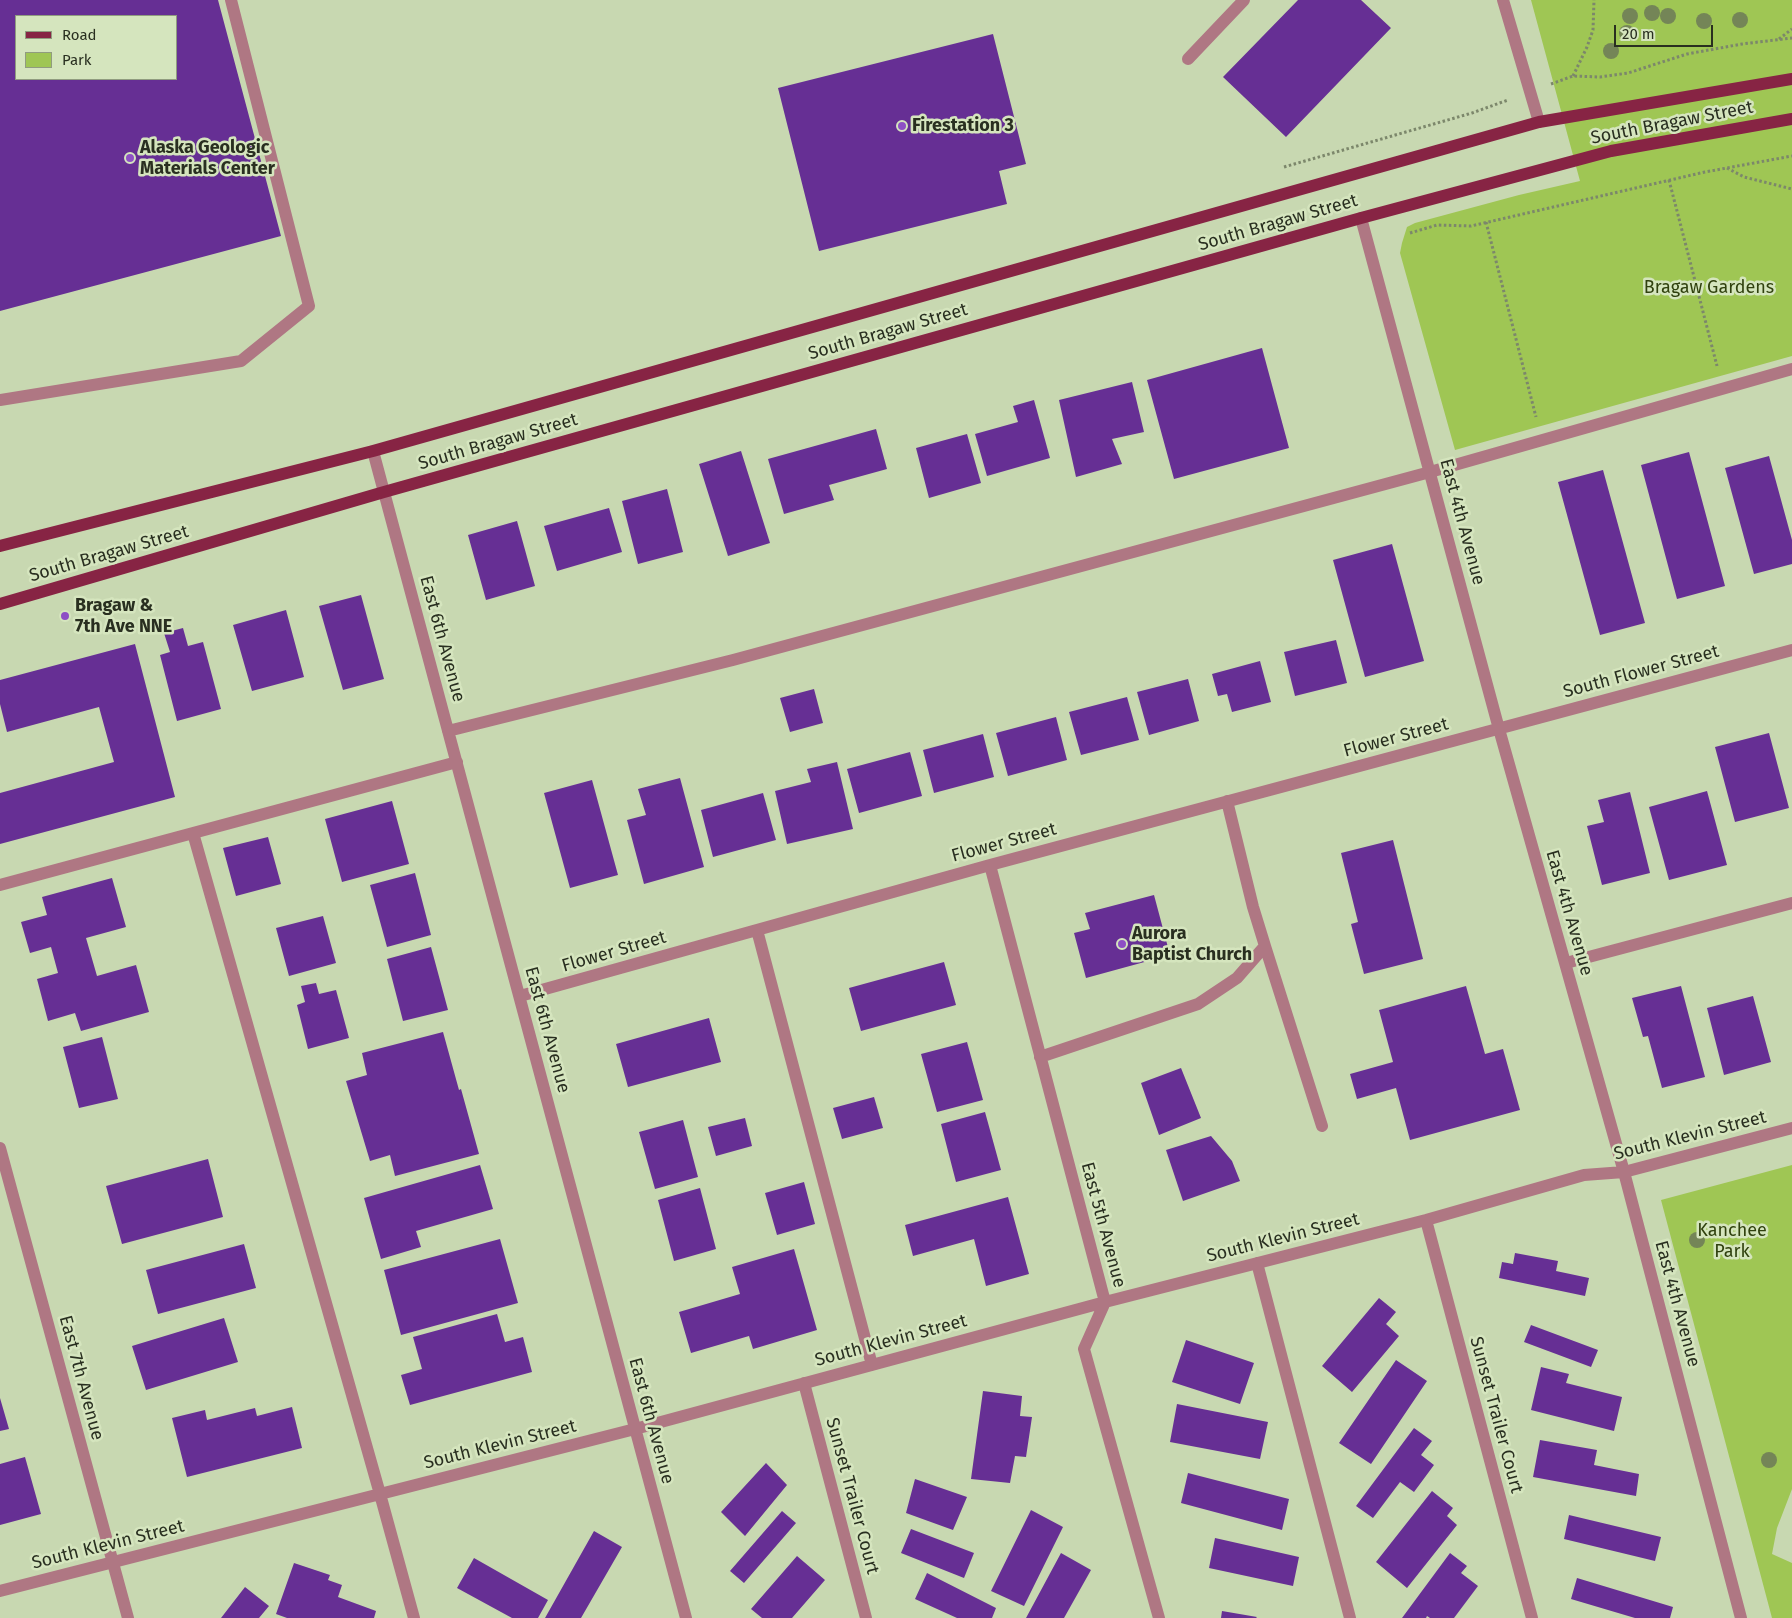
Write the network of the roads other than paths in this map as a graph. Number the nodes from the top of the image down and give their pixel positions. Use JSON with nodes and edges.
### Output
{"nodes":[{"id":1,"x":231,"y":0,"type":"edge"},
{"id":2,"x":1244,"y":0,"type":"edge"},
{"id":3,"x":1503,"y":0,"type":"edge"},
{"id":4,"x":1188,"y":59,"type":"dead end"},
{"id":5,"x":1792,"y":79,"type":"edge"},
{"id":6,"x":1792,"y":119,"type":"edge"},
{"id":7,"x":1539,"y":122,"type":"junction"},
{"id":8,"x":1361,"y":218,"type":"junction"},
{"id":9,"x":1792,"y":369,"type":"edge"},
{"id":10,"x":0,"y":400,"type":"edge"},
{"id":11,"x":373,"y":451,"type":"junction"},
{"id":12,"x":1430,"y":472,"type":"junction"},
{"id":13,"x":384,"y":492,"type":"junction"},
{"id":14,"x":0,"y":546,"type":"edge"},
{"id":15,"x":0,"y":604,"type":"edge"},
{"id":16,"x":1792,"y":650,"type":"edge"},
{"id":17,"x":1499,"y":729,"type":"junction"},
{"id":18,"x":448,"y":732,"type":"junction"},
{"id":19,"x":457,"y":762,"type":"junction"},
{"id":20,"x":1227,"y":801,"type":"junction"},
{"id":21,"x":193,"y":833,"type":"junction"},
{"id":22,"x":990,"y":865,"type":"junction"},
{"id":23,"x":0,"y":885,"type":"edge"},
{"id":24,"x":1792,"y":903,"type":"edge"},
{"id":25,"x":757,"y":930,"type":"junction"},
{"id":26,"x":1265,"y":946,"type":"junction"},
{"id":27,"x":1566,"y":963,"type":"junction"},
{"id":28,"x":520,"y":996,"type":"junction"},
{"id":29,"x":1040,"y":1057,"type":"junction"},
{"id":30,"x":1322,"y":1126,"type":"dead end"},
{"id":31,"x":1792,"y":1128,"type":"edge"},
{"id":32,"x":0,"y":1148,"type":"edge"},
{"id":33,"x":1624,"y":1172,"type":"junction"},
{"id":34,"x":1426,"y":1220,"type":"junction"},
{"id":35,"x":1257,"y":1263,"type":"junction"},
{"id":36,"x":1105,"y":1302,"type":"junction"},
{"id":37,"x":872,"y":1365,"type":"junction"},
{"id":38,"x":804,"y":1383,"type":"junction"},
{"id":39,"x":635,"y":1429,"type":"junction"},
{"id":40,"x":380,"y":1494,"type":"junction"},
{"id":41,"x":113,"y":1562,"type":"junction"},
{"id":42,"x":0,"y":1591,"type":"edge"},
{"id":43,"x":128,"y":1618,"type":"edge"},
{"id":44,"x":414,"y":1618,"type":"edge"},
{"id":45,"x":686,"y":1618,"type":"edge"},
{"id":46,"x":866,"y":1618,"type":"edge"},
{"id":47,"x":1159,"y":1618,"type":"edge"},
{"id":48,"x":1350,"y":1618,"type":"edge"},
{"id":49,"x":1532,"y":1618,"type":"edge"},
{"id":50,"x":1741,"y":1618,"type":"edge"}],
"edges":[{"from":1,"to":10,"type":"street"},
{"from":2,"to":4,"type":"street"},
{"from":3,"to":7,"type":"street"},
{"from":5,"to":7,"type":"main road","name":"South Bragaw Street"},
{"from":6,"to":8,"type":"main road","name":"South Bragaw Street"},
{"from":7,"to":11,"type":"main road","name":"South Bragaw Street"},
{"from":8,"to":12,"type":"street","name":"East 4th Avenue"},
{"from":8,"to":13,"type":"main road","name":"South Bragaw Street"},
{"from":9,"to":12,"type":"street"},
{"from":11,"to":13,"type":"street","name":"East 6th Avenue"},
{"from":11,"to":14,"type":"main road","name":"South Bragaw Street"},
{"from":12,"to":17,"type":"street","name":"East 4th Avenue"},
{"from":12,"to":18,"type":"street"},
{"from":13,"to":15,"type":"main road","name":"South Bragaw Street"},
{"from":13,"to":18,"type":"street","name":"East 6th Avenue"},
{"from":16,"to":17,"type":"street","name":"South Flower Street"},
{"from":17,"to":20,"type":"street","name":"Flower Street"},
{"from":17,"to":27,"type":"street","name":"East 4th Avenue"},
{"from":18,"to":19,"type":"street","name":"East 6th Avenue"},
{"from":19,"to":21,"type":"street"},
{"from":19,"to":28,"type":"street","name":"East 6th Avenue"},
{"from":20,"to":22,"type":"street","name":"Flower Street"},
{"from":20,"to":26,"type":"street"},
{"from":21,"to":23,"type":"street"},
{"from":21,"to":40,"type":"street"},
{"from":22,"to":25,"type":"street","name":"Flower Street"},
{"from":22,"to":29,"type":"street","name":"East 5th Avenue"},
{"from":24,"to":27,"type":"street"},
{"from":25,"to":28,"type":"street","name":"Flower Street"},
{"from":25,"to":37,"type":"street"},
{"from":26,"to":29,"type":"street"},
{"from":26,"to":30,"type":"street"},
{"from":27,"to":33,"type":"street","name":"East 4th Avenue"},
{"from":28,"to":39,"type":"street","name":"East 6th Avenue"},
{"from":29,"to":36,"type":"street","name":"East 5th Avenue"},
{"from":31,"to":33,"type":"street","name":"South Klevin Street"},
{"from":32,"to":41,"type":"street","name":"East 7th Avenue"},
{"from":33,"to":34,"type":"street","name":"South Klevin Street"},
{"from":33,"to":50,"type":"street","name":"East 4th Avenue"},
{"from":34,"to":35,"type":"street","name":"South Klevin Street"},
{"from":34,"to":49,"type":"street","name":"Sunset Trailer Court"},
{"from":35,"to":36,"type":"street","name":"South Klevin Street"},
{"from":35,"to":48,"type":"street"},
{"from":36,"to":37,"type":"street","name":"South Klevin Street"},
{"from":36,"to":47,"type":"street","name":"East 5th Avenue"},
{"from":37,"to":38,"type":"street","name":"South Klevin Street"},
{"from":38,"to":39,"type":"street","name":"South Klevin Street"},
{"from":38,"to":46,"type":"street","name":"Sunset Trailer Court"},
{"from":39,"to":40,"type":"street","name":"South Klevin Street"},
{"from":39,"to":45,"type":"street","name":"East 6th Avenue"},
{"from":40,"to":41,"type":"street","name":"South Klevin Street"},
{"from":40,"to":44,"type":"street"},
{"from":41,"to":42,"type":"street","name":"South Klevin Street"},
{"from":41,"to":43,"type":"street","name":"East 7th Avenue"}]}
